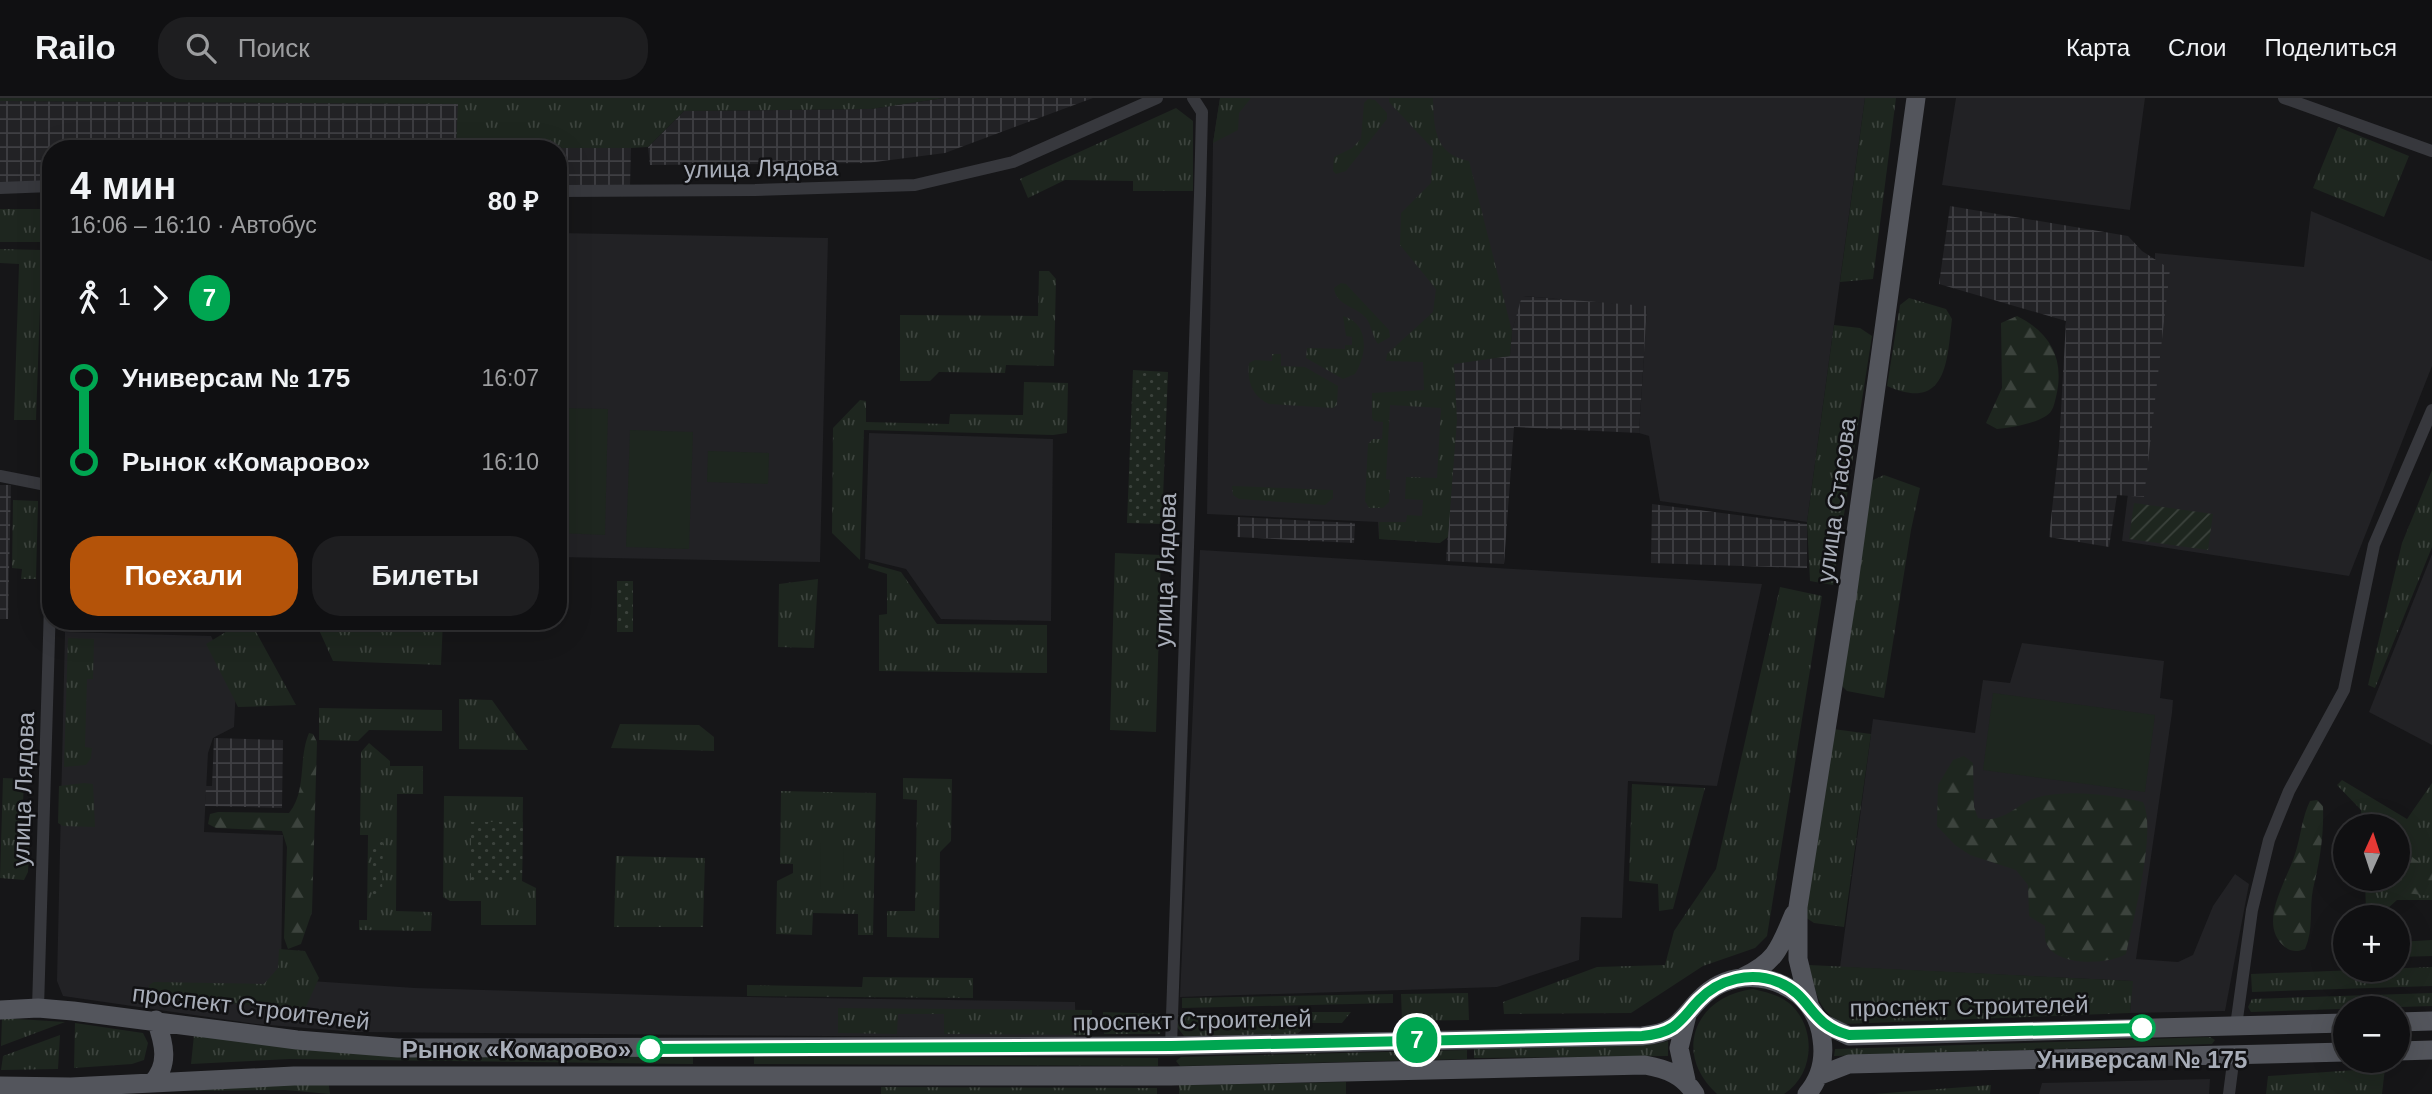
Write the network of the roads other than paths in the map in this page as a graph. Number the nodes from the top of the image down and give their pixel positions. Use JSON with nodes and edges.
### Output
{"nodes":[{"id":1,"x":1157,"y":98,"type":"edge"},
{"id":2,"x":1194,"y":98,"type":"edge"},
{"id":3,"x":1916,"y":98,"type":"edge"},
{"id":4,"x":2284,"y":98,"type":"edge"},
{"id":5,"x":2432,"y":151,"type":"edge"},
{"id":6,"x":42,"y":186,"type":"edge"},
{"id":7,"x":0,"y":188,"type":"edge"},
{"id":8,"x":567,"y":191,"type":"edge"},
{"id":9,"x":2432,"y":410,"type":"edge"},
{"id":10,"x":0,"y":476,"type":"edge"},
{"id":11,"x":42,"y":484,"type":"edge"},
{"id":12,"x":49,"y":630,"type":"edge"},
{"id":13,"x":1798,"y":907,"type":"junction"},
{"id":14,"x":1743,"y":977,"type":"junction"},
{"id":15,"x":38,"y":1008,"type":"junction"},
{"id":16,"x":0,"y":1010,"type":"edge"},
{"id":17,"x":1813,"y":1014,"type":"junction"},
{"id":18,"x":1687,"y":1015,"type":"junction"},
{"id":19,"x":156,"y":1020,"type":"junction"},
{"id":20,"x":2432,"y":1021,"type":"edge"},
{"id":21,"x":2410,"y":1022,"type":"edge"},
{"id":22,"x":2333,"y":1023,"type":"edge"},
{"id":23,"x":2236,"y":1026,"type":"junction"},
{"id":24,"x":1171,"y":1046,"type":"junction"},
{"id":25,"x":2432,"y":1050,"type":"edge"},
{"id":26,"x":2410,"y":1051,"type":"edge"},
{"id":27,"x":2333,"y":1052,"type":"edge"},
{"id":28,"x":2234,"y":1055,"type":"junction"},
{"id":29,"x":1818,"y":1076,"type":"junction"},
{"id":30,"x":152,"y":1083,"type":"junction"},
{"id":31,"x":0,"y":1086,"type":"edge"},
{"id":32,"x":1691,"y":1087,"type":"edge"},
{"id":33,"x":1807,"y":1094,"type":"edge"},
{"id":34,"x":2229,"y":1094,"type":"edge"}],
"edges":[{"from":1,"to":8,"type":"street","name":"улица Лядова"},
{"from":2,"to":24,"type":"street","name":"улица Лядова"},
{"from":3,"to":13,"type":"main road","name":"улица Стасова"},
{"from":4,"to":5,"type":"street"},
{"from":6,"to":7,"type":"street"},
{"from":9,"to":23,"type":"street"},
{"from":10,"to":11,"type":"street"},
{"from":12,"to":15,"type":"street","name":"улица Лядова"},
{"from":13,"to":14,"type":"main road","name":"улица Стасова"},
{"from":13,"to":17,"type":"main road","name":"улица Стасова"},
{"from":14,"to":17,"type":"main road","name":"проспект Строителей"},
{"from":14,"to":18,"type":"main road","name":"проспект Строителей"},
{"from":15,"to":16,"type":"main road","name":"проспект Строителей"},
{"from":15,"to":19,"type":"main road","name":"проспект Строителей"},
{"from":17,"to":23,"type":"main road","name":"проспект Строителей"},
{"from":17,"to":29,"type":"main road","name":"улица Стасова"},
{"from":18,"to":24,"type":"main road","name":"проспект Строителей"},
{"from":18,"to":32,"type":"main road"},
{"from":19,"to":24,"type":"main road","name":"проспект Строителей"},
{"from":19,"to":30,"type":"main road"},
{"from":20,"to":21,"type":"main road"},
{"from":22,"to":23,"type":"main road","name":"проспект Строителей"},
{"from":23,"to":28,"type":"main road"},
{"from":25,"to":26,"type":"main road"},
{"from":27,"to":28,"type":"main road"},
{"from":28,"to":29,"type":"main road"},
{"from":28,"to":34,"type":"street"},
{"from":29,"to":33,"type":"main road"},
{"from":30,"to":31,"type":"main road"},
{"from":30,"to":32,"type":"main road"}]}
